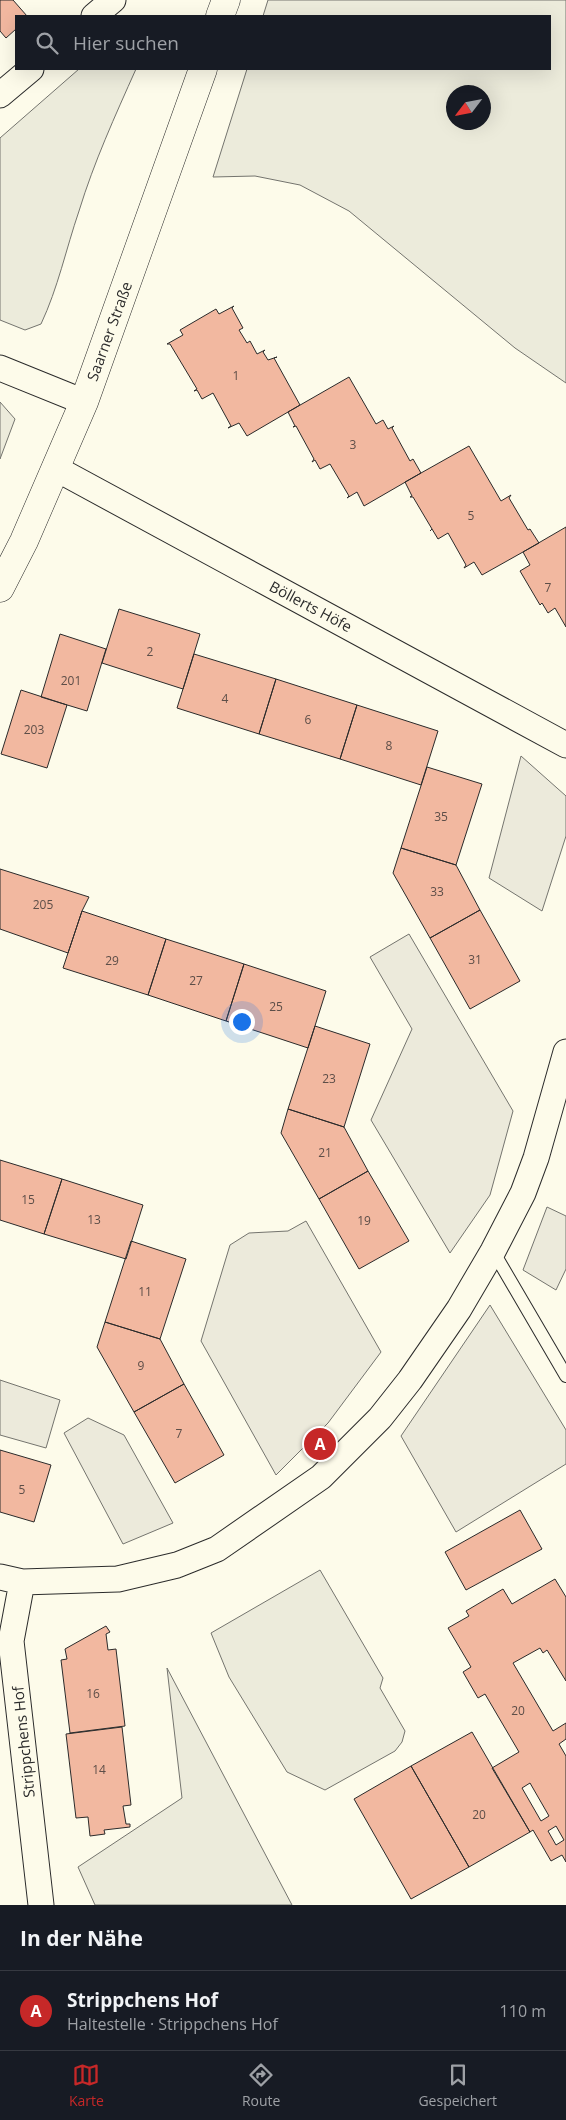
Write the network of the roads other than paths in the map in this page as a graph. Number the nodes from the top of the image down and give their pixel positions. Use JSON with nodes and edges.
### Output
{"nodes":[{"id":1,"x":113,"y":0,"type":"edge"},
{"id":2,"x":226,"y":0,"type":"edge"},
{"id":3,"x":95,"y":15,"type":"edge"},
{"id":4,"x":220,"y":15,"type":"edge"},
{"id":5,"x":30,"y":70,"type":"edge"},
{"id":6,"x":203,"y":70,"type":"edge"},
{"id":7,"x":0,"y":95,"type":"edge"},
{"id":8,"x":0,"y":368,"type":"edge"},
{"id":9,"x":84,"y":402,"type":"junction"},
{"id":10,"x":55,"y":468,"type":"junction"},
{"id":11,"x":0,"y":588,"type":"edge"},
{"id":12,"x":566,"y":745,"type":"edge"},
{"id":13,"x":566,"y":1052,"type":"edge"},
{"id":14,"x":493,"y":1251,"type":"junction"},
{"id":15,"x":566,"y":1376,"type":"edge"},
{"id":16,"x":11,"y":1580,"type":"edge"},
{"id":17,"x":38,"y":1904,"type":"edge"}],
"edges":[{"from":1,"to":3,"type":"street"},
{"from":2,"to":4,"type":"main road"},
{"from":5,"to":7,"type":"street"},
{"from":6,"to":9,"type":"main road","name":"Saarner Straße"},
{"from":8,"to":9,"type":"street"},
{"from":9,"to":10,"type":"main road","name":"Saarner Straße"},
{"from":10,"to":11,"type":"main road","name":"Saarner Straße"},
{"from":10,"to":12,"type":"street","name":"Böllerts Höfe"},
{"from":13,"to":14,"type":"street","name":"Strippchens Hof"},
{"from":14,"to":15,"type":"lane"},
{"from":14,"to":16,"type":"street","name":"Strippchens Hof"},
{"from":16,"to":17,"type":"street","name":"Strippchens Hof"}]}
